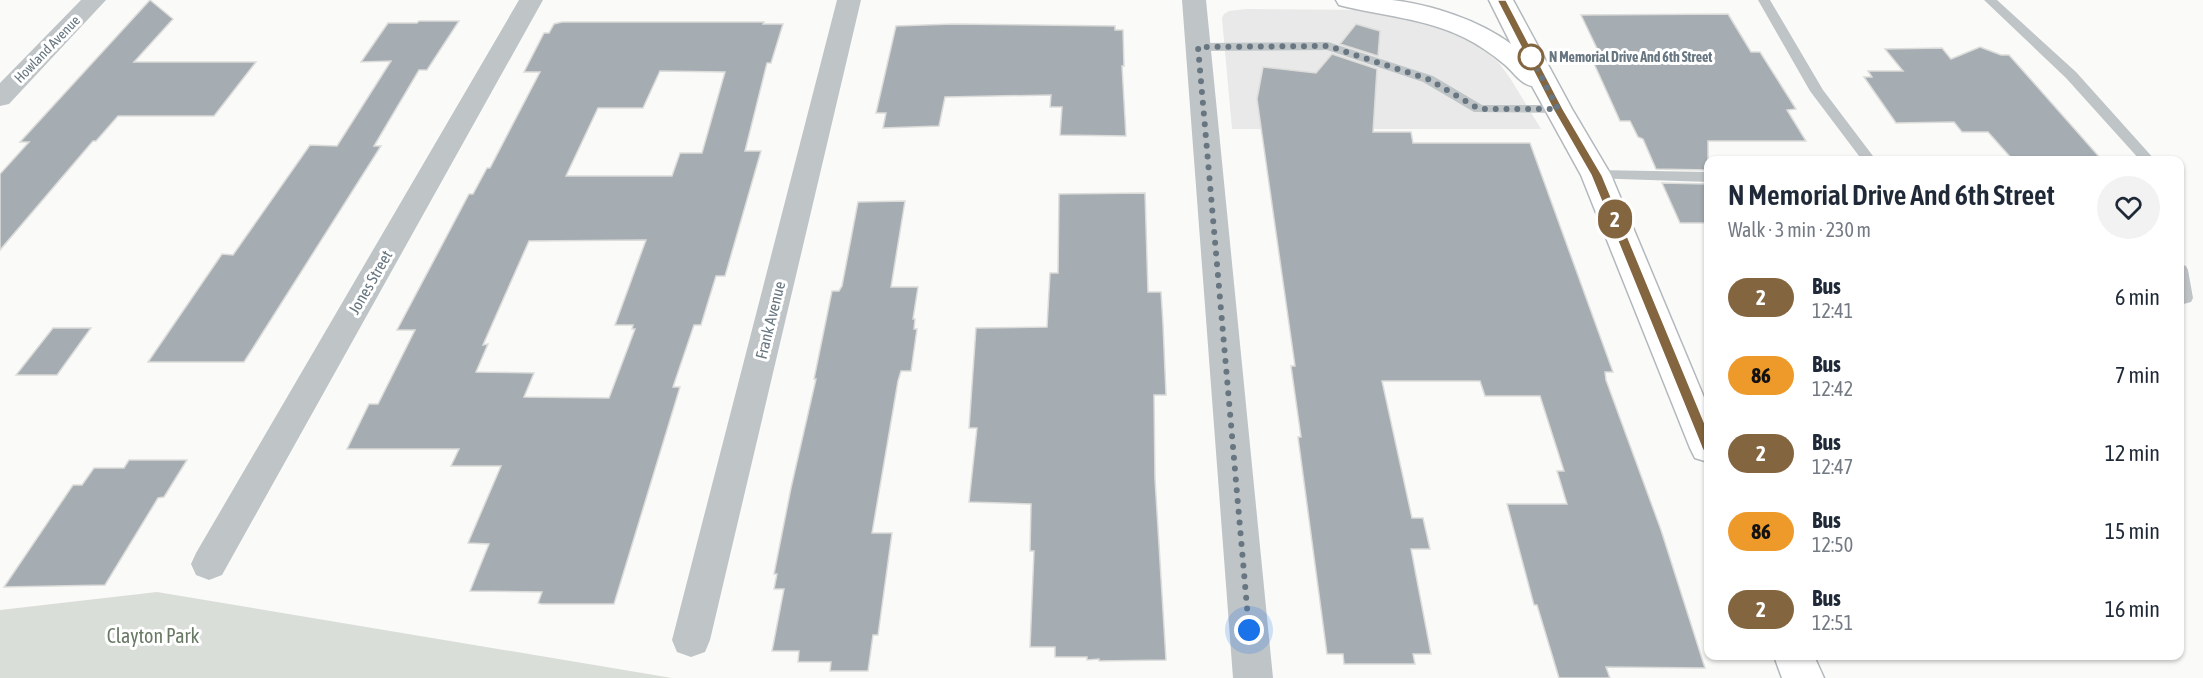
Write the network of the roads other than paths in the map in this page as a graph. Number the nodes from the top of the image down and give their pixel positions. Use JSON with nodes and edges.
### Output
{"nodes":[{"id":1,"x":94,"y":0,"type":"edge"},
{"id":2,"x":531,"y":0,"type":"edge"},
{"id":3,"x":849,"y":0,"type":"edge"},
{"id":4,"x":1194,"y":0,"type":"edge"},
{"id":5,"x":1348,"y":0,"type":"edge"},
{"id":6,"x":1502,"y":0,"type":"edge"},
{"id":7,"x":1764,"y":0,"type":"edge"},
{"id":8,"x":1990,"y":0,"type":"edge"},
{"id":9,"x":1198,"y":47,"type":"junction"},
{"id":10,"x":0,"y":98,"type":"edge"},
{"id":11,"x":1558,"y":109,"type":"junction"},
{"id":12,"x":1866,"y":156,"type":"edge"},
{"id":13,"x":2144,"y":156,"type":"edge"},
{"id":14,"x":1596,"y":175,"type":"junction"},
{"id":15,"x":1704,"y":177,"type":"edge"},
{"id":16,"x":1704,"y":438,"type":"edge"},
{"id":17,"x":209,"y":564,"type":"dead end"},
{"id":18,"x":692,"y":640,"type":"dead end"},
{"id":19,"x":1796,"y":660,"type":"edge"},
{"id":20,"x":1253,"y":678,"type":"edge"},
{"id":21,"x":1803,"y":678,"type":"edge"}],
"edges":[{"from":1,"to":10,"type":"street","name":"Howland Avenue"},
{"from":2,"to":17,"type":"street","name":"Jones Street"},
{"from":3,"to":18,"type":"street","name":"Frank Avenue"},
{"from":4,"to":9,"type":"street"},
{"from":5,"to":11,"type":"main road"},
{"from":6,"to":11,"type":"main road"},
{"from":7,"to":12,"type":"lane"},
{"from":8,"to":13,"type":"lane"},
{"from":9,"to":11,"type":"lane"},
{"from":9,"to":20,"type":"street"},
{"from":11,"to":14,"type":"main road"},
{"from":14,"to":15,"type":"lane"},
{"from":14,"to":16,"type":"main road"},
{"from":19,"to":21,"type":"main road"}]}
